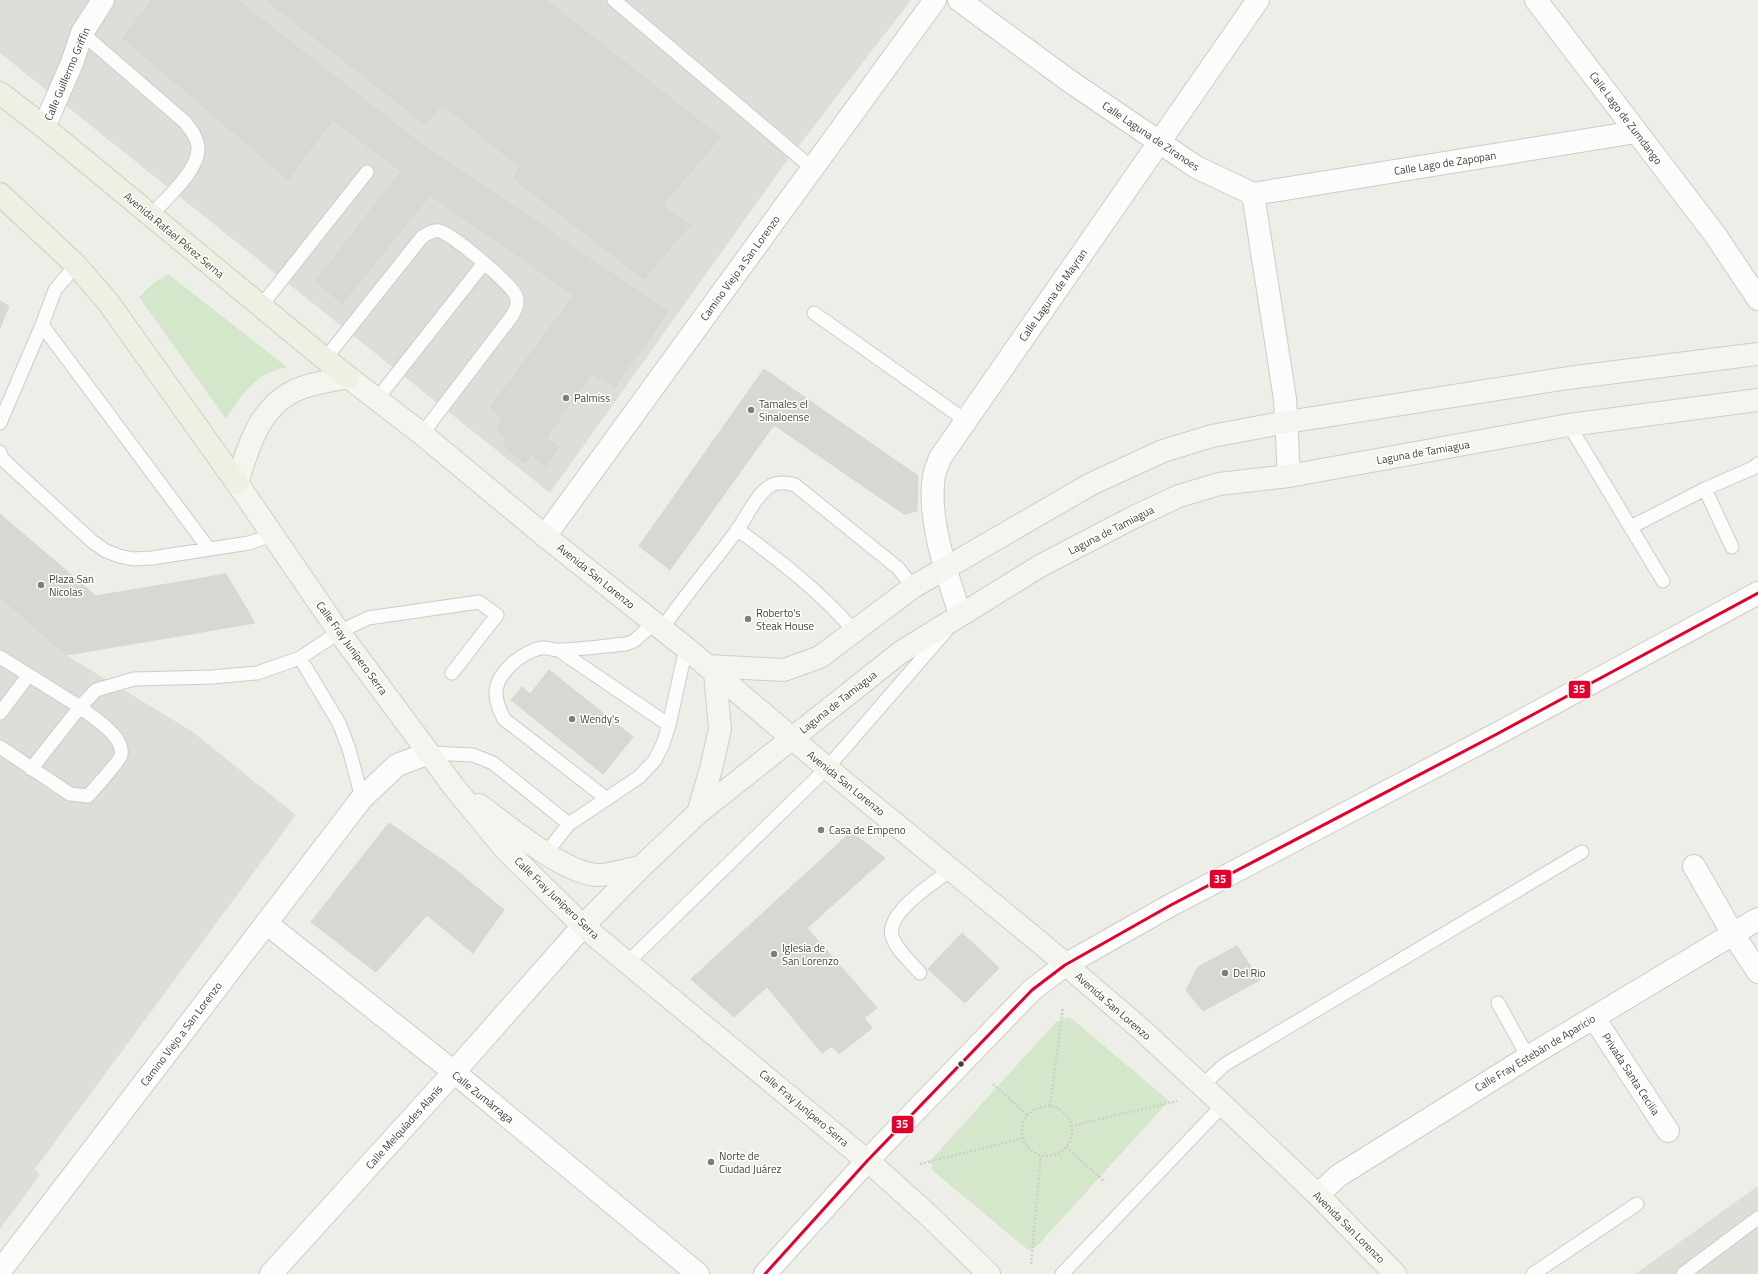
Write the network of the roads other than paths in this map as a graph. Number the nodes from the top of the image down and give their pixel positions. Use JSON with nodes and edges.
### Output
{"nodes":[{"id":1,"x":103,"y":0,"type":"edge"},
{"id":2,"x":614,"y":0,"type":"edge"},
{"id":3,"x":935,"y":0,"type":"edge"},
{"id":4,"x":959,"y":0,"type":"edge"},
{"id":5,"x":1258,"y":0,"type":"edge"},
{"id":6,"x":1536,"y":0,"type":"edge"},
{"id":7,"x":82,"y":32,"type":"junction"},
{"id":8,"x":0,"y":93,"type":"edge"},
{"id":9,"x":44,"y":127,"type":"junction"},
{"id":10,"x":1636,"y":132,"type":"junction"},
{"id":11,"x":1160,"y":143,"type":"junction"},
{"id":12,"x":812,"y":168,"type":"junction"},
{"id":13,"x":367,"y":172,"type":"dead end"},
{"id":14,"x":0,"y":194,"type":"edge"},
{"id":15,"x":1253,"y":194,"type":"junction"},
{"id":16,"x":151,"y":215,"type":"junction"},
{"id":17,"x":484,"y":263,"type":"junction"},
{"id":18,"x":76,"y":265,"type":"junction"},
{"id":19,"x":1758,"y":299,"type":"edge"},
{"id":20,"x":261,"y":306,"type":"junction"},
{"id":21,"x":814,"y":313,"type":"dead end"},
{"id":22,"x":42,"y":325,"type":"junction"},
{"id":23,"x":1758,"y":354,"type":"edge"},
{"id":24,"x":325,"y":359,"type":"junction"},
{"id":25,"x":348,"y":377,"type":"junction"},
{"id":26,"x":377,"y":399,"type":"junction"},
{"id":27,"x":1758,"y":400,"type":"edge"},
{"id":28,"x":965,"y":420,"type":"junction"},
{"id":29,"x":1287,"y":422,"type":"junction"},
{"id":30,"x":0,"y":423,"type":"edge"},
{"id":31,"x":1569,"y":425,"type":"junction"},
{"id":32,"x":422,"y":434,"type":"junction"},
{"id":33,"x":0,"y":452,"type":"edge"},
{"id":34,"x":1758,"y":464,"type":"edge"},
{"id":35,"x":1290,"y":476,"type":"junction"},
{"id":36,"x":237,"y":483,"type":"junction"},
{"id":37,"x":1705,"y":489,"type":"junction"},
{"id":38,"x":1631,"y":526,"type":"junction"},
{"id":39,"x":738,"y":529,"type":"junction"},
{"id":40,"x":272,"y":535,"type":"junction"},
{"id":41,"x":545,"y":536,"type":"junction"},
{"id":42,"x":1732,"y":547,"type":"dead end"},
{"id":43,"x":208,"y":549,"type":"junction"},
{"id":44,"x":945,"y":569,"type":"junction"},
{"id":45,"x":1663,"y":580,"type":"dead end"},
{"id":46,"x":913,"y":587,"type":"junction"},
{"id":47,"x":1758,"y":593,"type":"edge"},
{"id":48,"x":960,"y":614,"type":"junction"},
{"id":49,"x":658,"y":627,"type":"junction"},
{"id":50,"x":339,"y":632,"type":"junction"},
{"id":51,"x":855,"y":632,"type":"junction"},
{"id":52,"x":686,"y":648,"type":"junction"},
{"id":53,"x":560,"y":651,"type":"junction"},
{"id":54,"x":0,"y":657,"type":"edge"},
{"id":55,"x":300,"y":658,"type":"junction"},
{"id":56,"x":711,"y":670,"type":"junction"},
{"id":57,"x":452,"y":673,"type":"dead end"},
{"id":58,"x":28,"y":676,"type":"junction"},
{"id":59,"x":80,"y":707,"type":"junction"},
{"id":60,"x":0,"y":713,"type":"edge"},
{"id":61,"x":669,"y":725,"type":"junction"},
{"id":62,"x":792,"y":739,"type":"junction"},
{"id":63,"x":0,"y":747,"type":"edge"},
{"id":64,"x":429,"y":753,"type":"junction"},
{"id":65,"x":827,"y":768,"type":"junction"},
{"id":66,"x":31,"y":769,"type":"junction"},
{"id":67,"x":454,"y":787,"type":"junction"},
{"id":68,"x":362,"y":798,"type":"junction"},
{"id":69,"x":607,"y":799,"type":"junction"},
{"id":70,"x":698,"y":813,"type":"junction"},
{"id":71,"x":569,"y":824,"type":"junction"},
{"id":72,"x":1582,"y":852,"type":"dead end"},
{"id":73,"x":546,"y":853,"type":"junction"},
{"id":74,"x":1694,"y":866,"type":"dead end"},
{"id":75,"x":641,"y":867,"type":"junction"},
{"id":76,"x":952,"y":869,"type":"junction"},
{"id":77,"x":1758,"y":919,"type":"edge"},
{"id":78,"x":266,"y":923,"type":"junction"},
{"id":79,"x":583,"y":926,"type":"junction"},
{"id":80,"x":1733,"y":934,"type":"junction"},
{"id":81,"x":628,"y":962,"type":"junction"},
{"id":82,"x":1065,"y":965,"type":"junction"},
{"id":83,"x":1758,"y":972,"type":"edge"},
{"id":84,"x":920,"y":973,"type":"dead end"},
{"id":85,"x":1498,"y":1003,"type":"dead end"},
{"id":86,"x":1594,"y":1018,"type":"junction"},
{"id":87,"x":1528,"y":1057,"type":"junction"},
{"id":88,"x":454,"y":1072,"type":"junction"},
{"id":89,"x":1202,"y":1086,"type":"junction"},
{"id":90,"x":1223,"y":1105,"type":"junction"},
{"id":91,"x":1668,"y":1131,"type":"dead end"},
{"id":92,"x":867,"y":1161,"type":"junction"},
{"id":93,"x":1318,"y":1195,"type":"junction"},
{"id":94,"x":1637,"y":1204,"type":"dead end"},
{"id":95,"x":1758,"y":1218,"type":"edge"},
{"id":96,"x":0,"y":1271,"type":"edge"},
{"id":97,"x":271,"y":1274,"type":"edge"},
{"id":98,"x":698,"y":1274,"type":"edge"},
{"id":99,"x":765,"y":1274,"type":"edge"},
{"id":100,"x":989,"y":1274,"type":"edge"},
{"id":101,"x":1062,"y":1274,"type":"edge"},
{"id":102,"x":1395,"y":1274,"type":"edge"},
{"id":103,"x":1533,"y":1274,"type":"edge"},
{"id":104,"x":1684,"y":1274,"type":"edge"}],
"edges":[{"from":1,"to":7,"type":"street","name":"Calle Guillermo Griffin"},
{"from":2,"to":12,"type":"lane"},
{"from":3,"to":12,"type":"street","name":"Camino Viejo a San Lorenzo"},
{"from":4,"to":11,"type":"street","name":"Calle Laguna de Ziranoes"},
{"from":5,"to":11,"type":"street","name":"Calle Laguna de Mayran"},
{"from":6,"to":10,"type":"street","name":"Calle Lago de Zumdango"},
{"from":7,"to":9,"type":"street","name":"Calle Guillermo Griffin"},
{"from":7,"to":16,"type":"lane"},
{"from":8,"to":9,"type":"main road","name":"Avenida Rafael Pérez Serna"},
{"from":9,"to":16,"type":"main road","name":"Avenida Rafael Pérez Serna"},
{"from":10,"to":15,"type":"street","name":"Calle Lago de Zapopan"},
{"from":10,"to":19,"type":"street","name":"Calle Lago de Zumdango"},
{"from":11,"to":15,"type":"street","name":"Calle Laguna de Ziranoes"},
{"from":11,"to":28,"type":"street","name":"Calle Laguna de Mayran"},
{"from":12,"to":41,"type":"street","name":"Camino Viejo a San Lorenzo"},
{"from":13,"to":20,"type":"lane"},
{"from":14,"to":18,"type":"main road"},
{"from":15,"to":29,"type":"street"},
{"from":16,"to":20,"type":"main road","name":"Avenida Rafael Pérez Serna"},
{"from":17,"to":24,"type":"lane"},
{"from":17,"to":26,"type":"lane"},
{"from":17,"to":32,"type":"lane"},
{"from":18,"to":22,"type":"lane"},
{"from":18,"to":36,"type":"main road"},
{"from":20,"to":24,"type":"main road","name":"Avenida Rafael Pérez Serna"},
{"from":21,"to":28,"type":"lane"},
{"from":22,"to":30,"type":"lane"},
{"from":22,"to":43,"type":"lane"},
{"from":23,"to":29,"type":"main road"},
{"from":24,"to":25,"type":"main road","name":"Avenida Rafael Pérez Serna"},
{"from":25,"to":26,"type":"main road","name":"Avenida San Lorenzo"},
{"from":25,"to":36,"type":"main road"},
{"from":26,"to":32,"type":"main road","name":"Avenida San Lorenzo"},
{"from":27,"to":31,"type":"main road","name":"Laguna de Tamiagua"},
{"from":28,"to":44,"type":"street","name":"Calle Laguna de Mayran"},
{"from":29,"to":35,"type":"street"},
{"from":29,"to":44,"type":"main road"},
{"from":31,"to":35,"type":"main road","name":"Laguna de Tamiagua"},
{"from":31,"to":38,"type":"lane"},
{"from":32,"to":41,"type":"main road","name":"Avenida San Lorenzo"},
{"from":33,"to":43,"type":"lane"},
{"from":34,"to":37,"type":"lane"},
{"from":35,"to":48,"type":"main road","name":"Laguna de Tamiagua"},
{"from":36,"to":40,"type":"main road","name":"Calle Fray Junípero Serra"},
{"from":37,"to":38,"type":"lane"},
{"from":37,"to":42,"type":"lane"},
{"from":38,"to":45,"type":"lane"},
{"from":39,"to":46,"type":"lane"},
{"from":39,"to":49,"type":"lane"},
{"from":39,"to":51,"type":"lane"},
{"from":40,"to":43,"type":"lane"},
{"from":40,"to":50,"type":"main road","name":"Calle Fray Junípero Serra"},
{"from":41,"to":49,"type":"main road","name":"Avenida San Lorenzo"},
{"from":44,"to":46,"type":"main road"},
{"from":44,"to":48,"type":"street","name":"Calle Laguna de Mayran"},
{"from":46,"to":51,"type":"main road"},
{"from":47,"to":82,"type":"street"},
{"from":48,"to":62,"type":"main road","name":"Laguna de Tamiagua"},
{"from":48,"to":65,"type":"lane"},
{"from":49,"to":52,"type":"main road","name":"Avenida San Lorenzo"},
{"from":49,"to":53,"type":"lane"},
{"from":50,"to":55,"type":"lane"},
{"from":50,"to":57,"type":"lane"},
{"from":50,"to":64,"type":"main road","name":"Calle Fray Junípero Serra"},
{"from":51,"to":56,"type":"main road"},
{"from":52,"to":56,"type":"main road","name":"Avenida San Lorenzo"},
{"from":52,"to":61,"type":"lane"},
{"from":53,"to":61,"type":"lane"},
{"from":53,"to":69,"type":"lane"},
{"from":54,"to":58,"type":"lane"},
{"from":55,"to":59,"type":"lane"},
{"from":55,"to":68,"type":"lane"},
{"from":56,"to":62,"type":"main road","name":"Avenida San Lorenzo"},
{"from":56,"to":70,"type":"main road"},
{"from":58,"to":59,"type":"lane"},
{"from":58,"to":60,"type":"lane"},
{"from":59,"to":66,"type":"lane"},
{"from":59,"to":66,"type":"lane"},
{"from":61,"to":69,"type":"lane"},
{"from":62,"to":65,"type":"main road","name":"Avenida San Lorenzo"},
{"from":62,"to":70,"type":"main road","name":"Laguna de Tamiagua"},
{"from":63,"to":66,"type":"lane"},
{"from":64,"to":67,"type":"main road","name":"Calle Fray Junípero Serra"},
{"from":64,"to":68,"type":"street","name":"Camino Viejo a San Lorenzo"},
{"from":64,"to":71,"type":"lane"},
{"from":65,"to":76,"type":"main road","name":"Avenida San Lorenzo"},
{"from":65,"to":81,"type":"lane"},
{"from":67,"to":73,"type":"main road"},
{"from":67,"to":79,"type":"main road","name":"Calle Fray Junípero Serra"},
{"from":68,"to":78,"type":"street","name":"Camino Viejo a San Lorenzo"},
{"from":69,"to":71,"type":"lane"},
{"from":70,"to":75,"type":"main road","name":"Laguna de Tamiagua"},
{"from":71,"to":73,"type":"lane"},
{"from":72,"to":89,"type":"lane"},
{"from":73,"to":75,"type":"main road"},
{"from":74,"to":80,"type":"street"},
{"from":75,"to":79,"type":"main road","name":"Laguna de Tamiagua"},
{"from":76,"to":82,"type":"main road","name":"Avenida San Lorenzo"},
{"from":76,"to":84,"type":"lane"},
{"from":77,"to":80,"type":"street","name":"Calle Fray Estebán de Aparicio"},
{"from":78,"to":88,"type":"street","name":"Calle Zumárraga"},
{"from":78,"to":96,"type":"street","name":"Camino Viejo a San Lorenzo"},
{"from":79,"to":81,"type":"main road","name":"Calle Fray Junípero Serra"},
{"from":79,"to":88,"type":"street","name":"Calle Melquíades Alanís"},
{"from":80,"to":83,"type":"street"},
{"from":80,"to":86,"type":"street","name":"Calle Fray Estebán de Aparicio"},
{"from":81,"to":92,"type":"main road","name":"Calle Fray Junípero Serra"},
{"from":82,"to":89,"type":"main road","name":"Avenida San Lorenzo"},
{"from":82,"to":92,"type":"street"},
{"from":85,"to":87,"type":"lane"},
{"from":86,"to":87,"type":"street","name":"Calle Fray Estebán de Aparicio"},
{"from":86,"to":91,"type":"street","name":"Privada Santa Cecilia"},
{"from":87,"to":93,"type":"street","name":"Calle Fray Estebán de Aparicio"},
{"from":88,"to":97,"type":"street","name":"Calle Melquíades Alanís"},
{"from":88,"to":98,"type":"street","name":"Calle Zumárraga"},
{"from":89,"to":90,"type":"main road","name":"Avenida San Lorenzo"},
{"from":90,"to":93,"type":"main road","name":"Avenida San Lorenzo"},
{"from":90,"to":101,"type":"lane"},
{"from":92,"to":99,"type":"street"},
{"from":92,"to":100,"type":"main road","name":"Calle Fray Junípero Serra"},
{"from":93,"to":102,"type":"main road","name":"Avenida San Lorenzo"},
{"from":94,"to":103,"type":"lane"},
{"from":95,"to":104,"type":"lane"}]}
